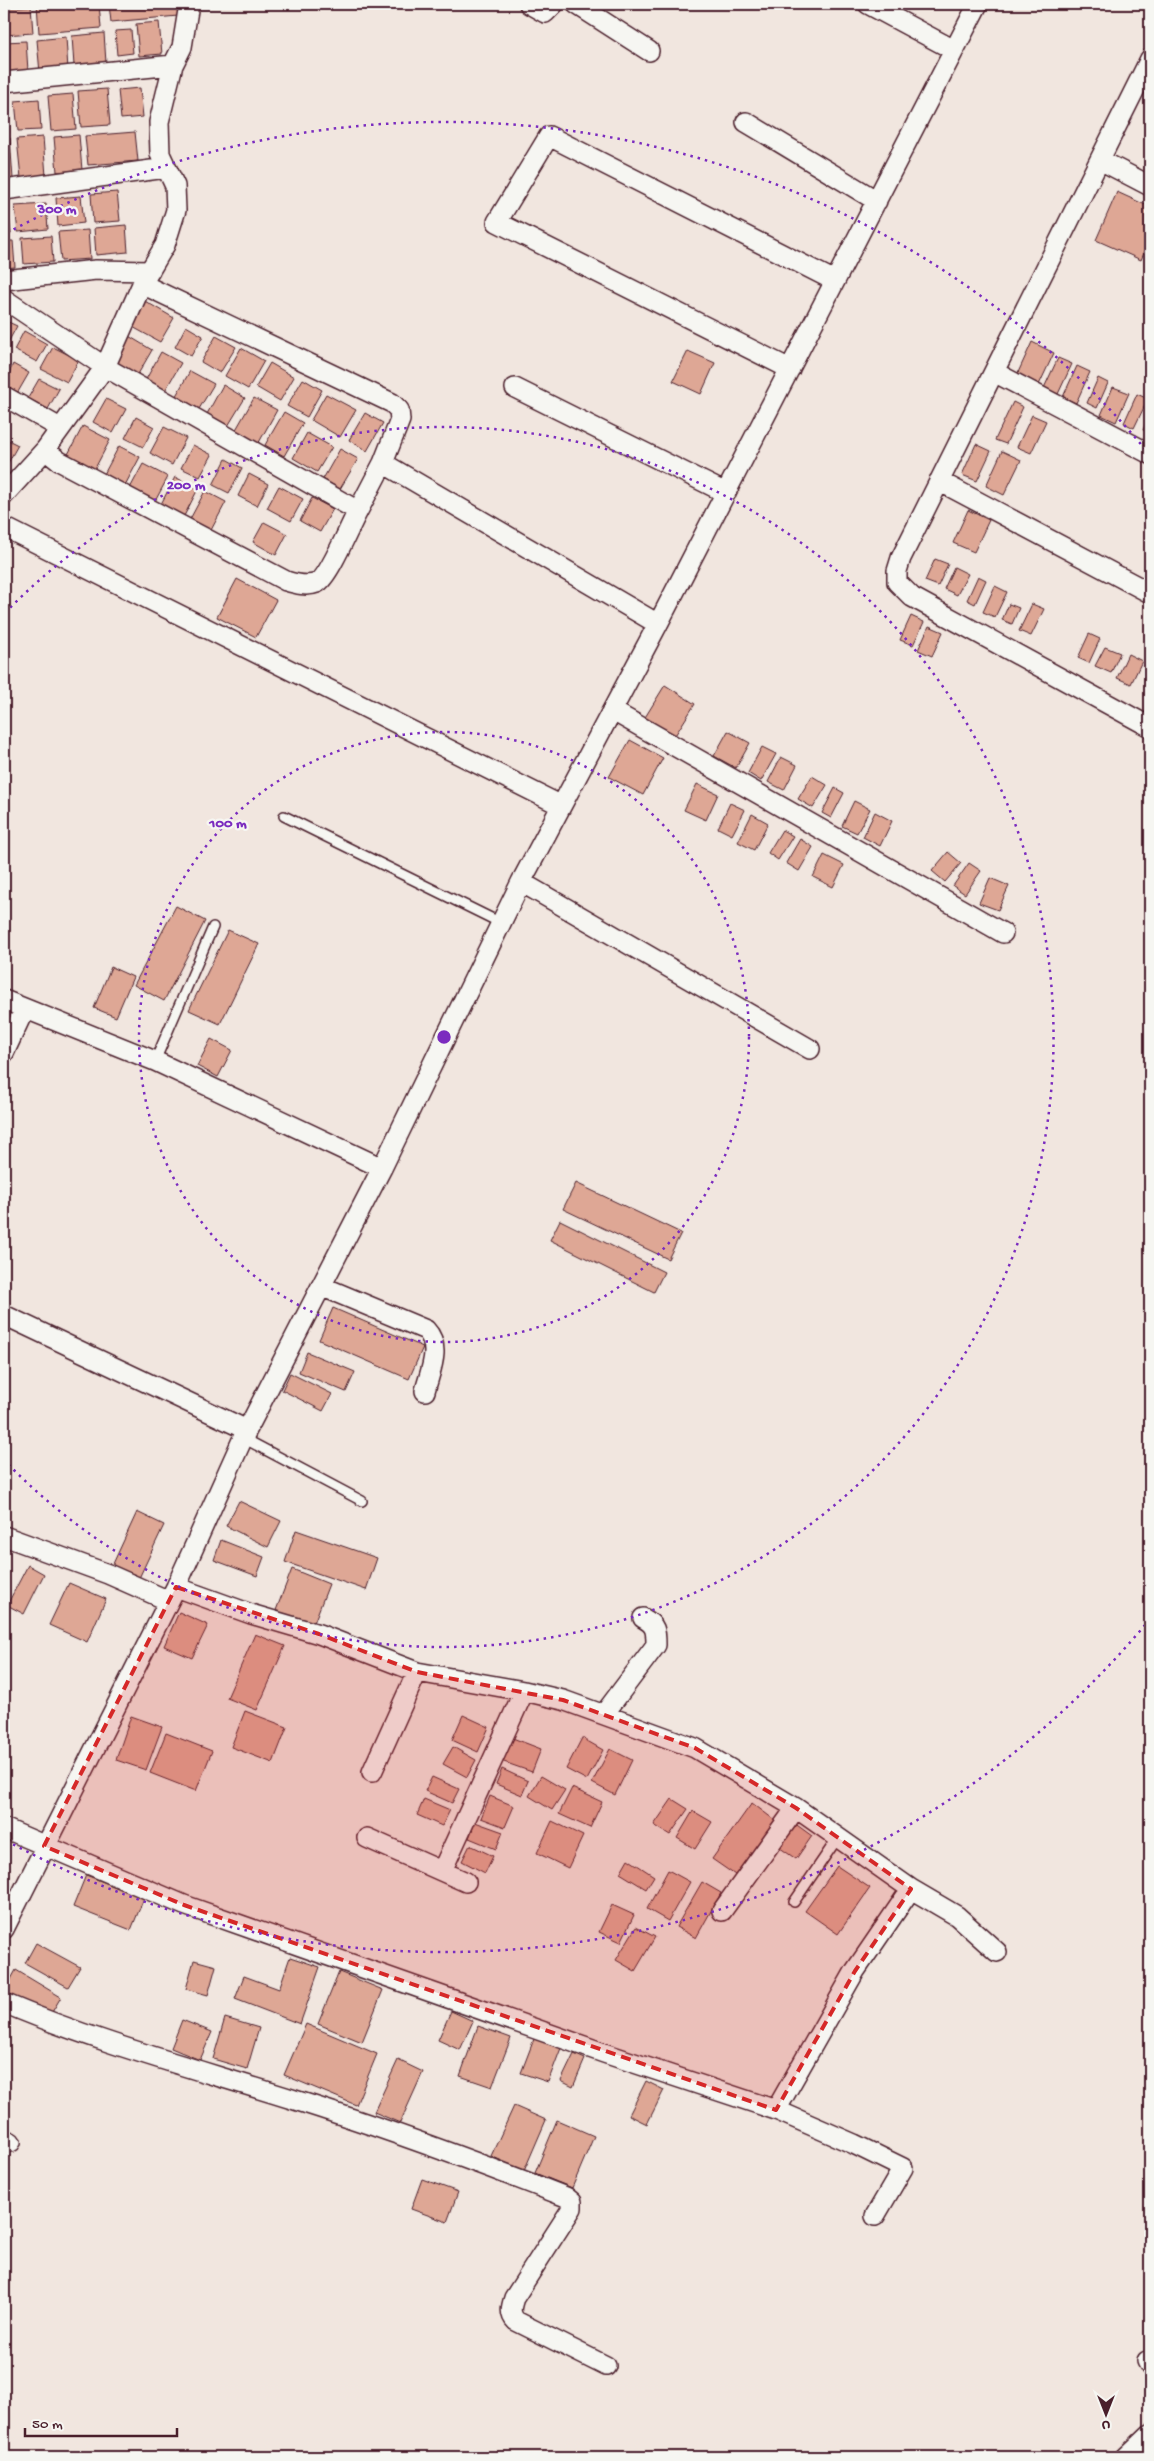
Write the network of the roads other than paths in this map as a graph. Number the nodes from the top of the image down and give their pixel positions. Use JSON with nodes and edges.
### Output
{"nodes":[{"id":1,"x":189,"y":4,"type":"edge"},
{"id":2,"x":529,"y":4,"type":"edge"},
{"id":3,"x":554,"y":4,"type":"edge"},
{"id":4,"x":576,"y":4,"type":"edge"},
{"id":5,"x":868,"y":4,"type":"edge"},
{"id":6,"x":978,"y":4,"type":"edge"},
{"id":7,"x":954,"y":50,"type":"junction"},
{"id":8,"x":649,"y":51,"type":"dead end"},
{"id":9,"x":1150,"y":59,"type":"edge"},
{"id":10,"x":173,"y":65,"type":"junction"},
{"id":11,"x":4,"y":82,"type":"edge"},
{"id":12,"x":746,"y":122,"type":"dead end"},
{"id":13,"x":1100,"y":160,"type":"junction"},
{"id":14,"x":166,"y":168,"type":"junction"},
{"id":15,"x":1150,"y":186,"type":"edge"},
{"id":16,"x":4,"y":190,"type":"edge"},
{"id":17,"x":877,"y":201,"type":"junction"},
{"id":18,"x":146,"y":277,"type":"junction"},
{"id":19,"x":4,"y":280,"type":"edge"},
{"id":20,"x":835,"y":282,"type":"junction"},
{"id":21,"x":4,"y":299,"type":"edge"},
{"id":22,"x":105,"y":368,"type":"junction"},
{"id":23,"x":790,"y":368,"type":"junction"},
{"id":24,"x":994,"y":372,"type":"junction"},
{"id":25,"x":515,"y":388,"type":"dead end"},
{"id":26,"x":4,"y":396,"type":"edge"},
{"id":27,"x":60,"y":428,"type":"junction"},
{"id":28,"x":45,"y":450,"type":"junction"},
{"id":29,"x":1150,"y":454,"type":"edge"},
{"id":30,"x":383,"y":463,"type":"junction"},
{"id":31,"x":940,"y":481,"type":"junction"},
{"id":32,"x":726,"y":493,"type":"junction"},
{"id":33,"x":4,"y":495,"type":"edge"},
{"id":34,"x":358,"y":511,"type":"junction"},
{"id":35,"x":4,"y":527,"type":"edge"},
{"id":36,"x":1150,"y":593,"type":"edge"},
{"id":37,"x":658,"y":624,"type":"junction"},
{"id":38,"x":613,"y":711,"type":"junction"},
{"id":39,"x":1150,"y":727,"type":"edge"},
{"id":40,"x":560,"y":805,"type":"junction"},
{"id":41,"x":284,"y":816,"type":"dead end"},
{"id":42,"x":521,"y":882,"type":"junction"},
{"id":43,"x":501,"y":923,"type":"junction"},
{"id":44,"x":213,"y":927,"type":"dead end"},
{"id":45,"x":1003,"y":933,"type":"dead end"},
{"id":46,"x":4,"y":1000,"type":"edge"},
{"id":47,"x":24,"y":1010,"type":"junction"},
{"id":48,"x":810,"y":1049,"type":"dead end"},
{"id":49,"x":4,"y":1053,"type":"edge"},
{"id":50,"x":154,"y":1061,"type":"junction"},
{"id":51,"x":382,"y":1168,"type":"junction"},
{"id":52,"x":321,"y":1286,"type":"junction"},
{"id":53,"x":4,"y":1315,"type":"edge"},
{"id":54,"x":425,"y":1391,"type":"dead end"},
{"id":55,"x":245,"y":1434,"type":"junction"},
{"id":56,"x":362,"y":1501,"type":"dead end"},
{"id":57,"x":4,"y":1536,"type":"edge"},
{"id":58,"x":172,"y":1594,"type":"junction"},
{"id":59,"x":644,"y":1618,"type":"dead end"},
{"id":60,"x":417,"y":1672,"type":"junction"},
{"id":61,"x":524,"y":1691,"type":"junction"},
{"id":62,"x":604,"y":1714,"type":"junction"},
{"id":63,"x":372,"y":1772,"type":"dead end"},
{"id":64,"x":796,"y":1808,"type":"junction"},
{"id":65,"x":4,"y":1828,"type":"edge"},
{"id":66,"x":367,"y":1838,"type":"dead end"},
{"id":67,"x":837,"y":1839,"type":"junction"},
{"id":68,"x":44,"y":1846,"type":"junction"},
{"id":69,"x":442,"y":1871,"type":"junction"},
{"id":70,"x":466,"y":1882,"type":"dead end"},
{"id":71,"x":911,"y":1890,"type":"junction"},
{"id":72,"x":794,"y":1902,"type":"dead end"},
{"id":73,"x":722,"y":1911,"type":"dead end"},
{"id":74,"x":6,"y":1918,"type":"edge"},
{"id":75,"x":997,"y":1952,"type":"dead end"},
{"id":76,"x":4,"y":2003,"type":"edge"},
{"id":77,"x":776,"y":2110,"type":"junction"},
{"id":78,"x":875,"y":2216,"type":"dead end"},
{"id":79,"x":606,"y":2366,"type":"dead end"},
{"id":80,"x":1150,"y":2434,"type":"edge"},
{"id":81,"x":1126,"y":2457,"type":"edge"}],
"edges":[{"from":1,"to":10,"type":"street"},
{"from":2,"to":3,"type":"street"},
{"from":4,"to":8,"type":"street"},
{"from":5,"to":7,"type":"street"},
{"from":6,"to":7,"type":"street"},
{"from":7,"to":17,"type":"street"},
{"from":9,"to":13,"type":"street"},
{"from":10,"to":11,"type":"street"},
{"from":10,"to":14,"type":"street"},
{"from":12,"to":17,"type":"street"},
{"from":13,"to":15,"type":"street"},
{"from":13,"to":24,"type":"street"},
{"from":14,"to":16,"type":"street"},
{"from":14,"to":18,"type":"street"},
{"from":17,"to":20,"type":"street"},
{"from":18,"to":19,"type":"street"},
{"from":18,"to":22,"type":"street"},
{"from":18,"to":30,"type":"street"},
{"from":20,"to":23,"type":"street"},
{"from":20,"to":23,"type":"street"},
{"from":21,"to":22,"type":"street"},
{"from":22,"to":27,"type":"street"},
{"from":22,"to":34,"type":"street"},
{"from":23,"to":32,"type":"street"},
{"from":24,"to":29,"type":"street"},
{"from":24,"to":31,"type":"street"},
{"from":25,"to":32,"type":"street"},
{"from":26,"to":27,"type":"street"},
{"from":27,"to":28,"type":"street"},
{"from":28,"to":33,"type":"street"},
{"from":28,"to":34,"type":"street"},
{"from":30,"to":34,"type":"street"},
{"from":30,"to":37,"type":"street"},
{"from":31,"to":36,"type":"street"},
{"from":31,"to":39,"type":"street"},
{"from":32,"to":37,"type":"street"},
{"from":35,"to":40,"type":"street"},
{"from":37,"to":38,"type":"street"},
{"from":38,"to":40,"type":"street"},
{"from":38,"to":45,"type":"street"},
{"from":40,"to":42,"type":"street"},
{"from":41,"to":43,"type":"lane"},
{"from":42,"to":43,"type":"street"},
{"from":42,"to":48,"type":"street"},
{"from":43,"to":51,"type":"street"},
{"from":44,"to":50,"type":"lane"},
{"from":46,"to":47,"type":"street"},
{"from":47,"to":49,"type":"street"},
{"from":47,"to":50,"type":"street"},
{"from":50,"to":51,"type":"street"},
{"from":51,"to":52,"type":"street"},
{"from":52,"to":54,"type":"street"},
{"from":52,"to":55,"type":"street"},
{"from":53,"to":55,"type":"street"},
{"from":55,"to":56,"type":"lane"},
{"from":55,"to":58,"type":"street"},
{"from":57,"to":58,"type":"street"},
{"from":58,"to":60,"type":"street"},
{"from":58,"to":68,"type":"street"},
{"from":59,"to":62,"type":"street"},
{"from":60,"to":61,"type":"street"},
{"from":60,"to":63,"type":"street"},
{"from":61,"to":62,"type":"street"},
{"from":61,"to":69,"type":"street"},
{"from":62,"to":64,"type":"street"},
{"from":64,"to":67,"type":"street"},
{"from":64,"to":73,"type":"street"},
{"from":65,"to":68,"type":"street"},
{"from":66,"to":69,"type":"street"},
{"from":67,"to":71,"type":"street"},
{"from":67,"to":72,"type":"lane"},
{"from":68,"to":74,"type":"street"},
{"from":68,"to":77,"type":"street"},
{"from":69,"to":70,"type":"street"},
{"from":71,"to":75,"type":"street"},
{"from":71,"to":77,"type":"street"},
{"from":76,"to":79,"type":"street"},
{"from":77,"to":78,"type":"street"},
{"from":80,"to":81,"type":"street"}]}
